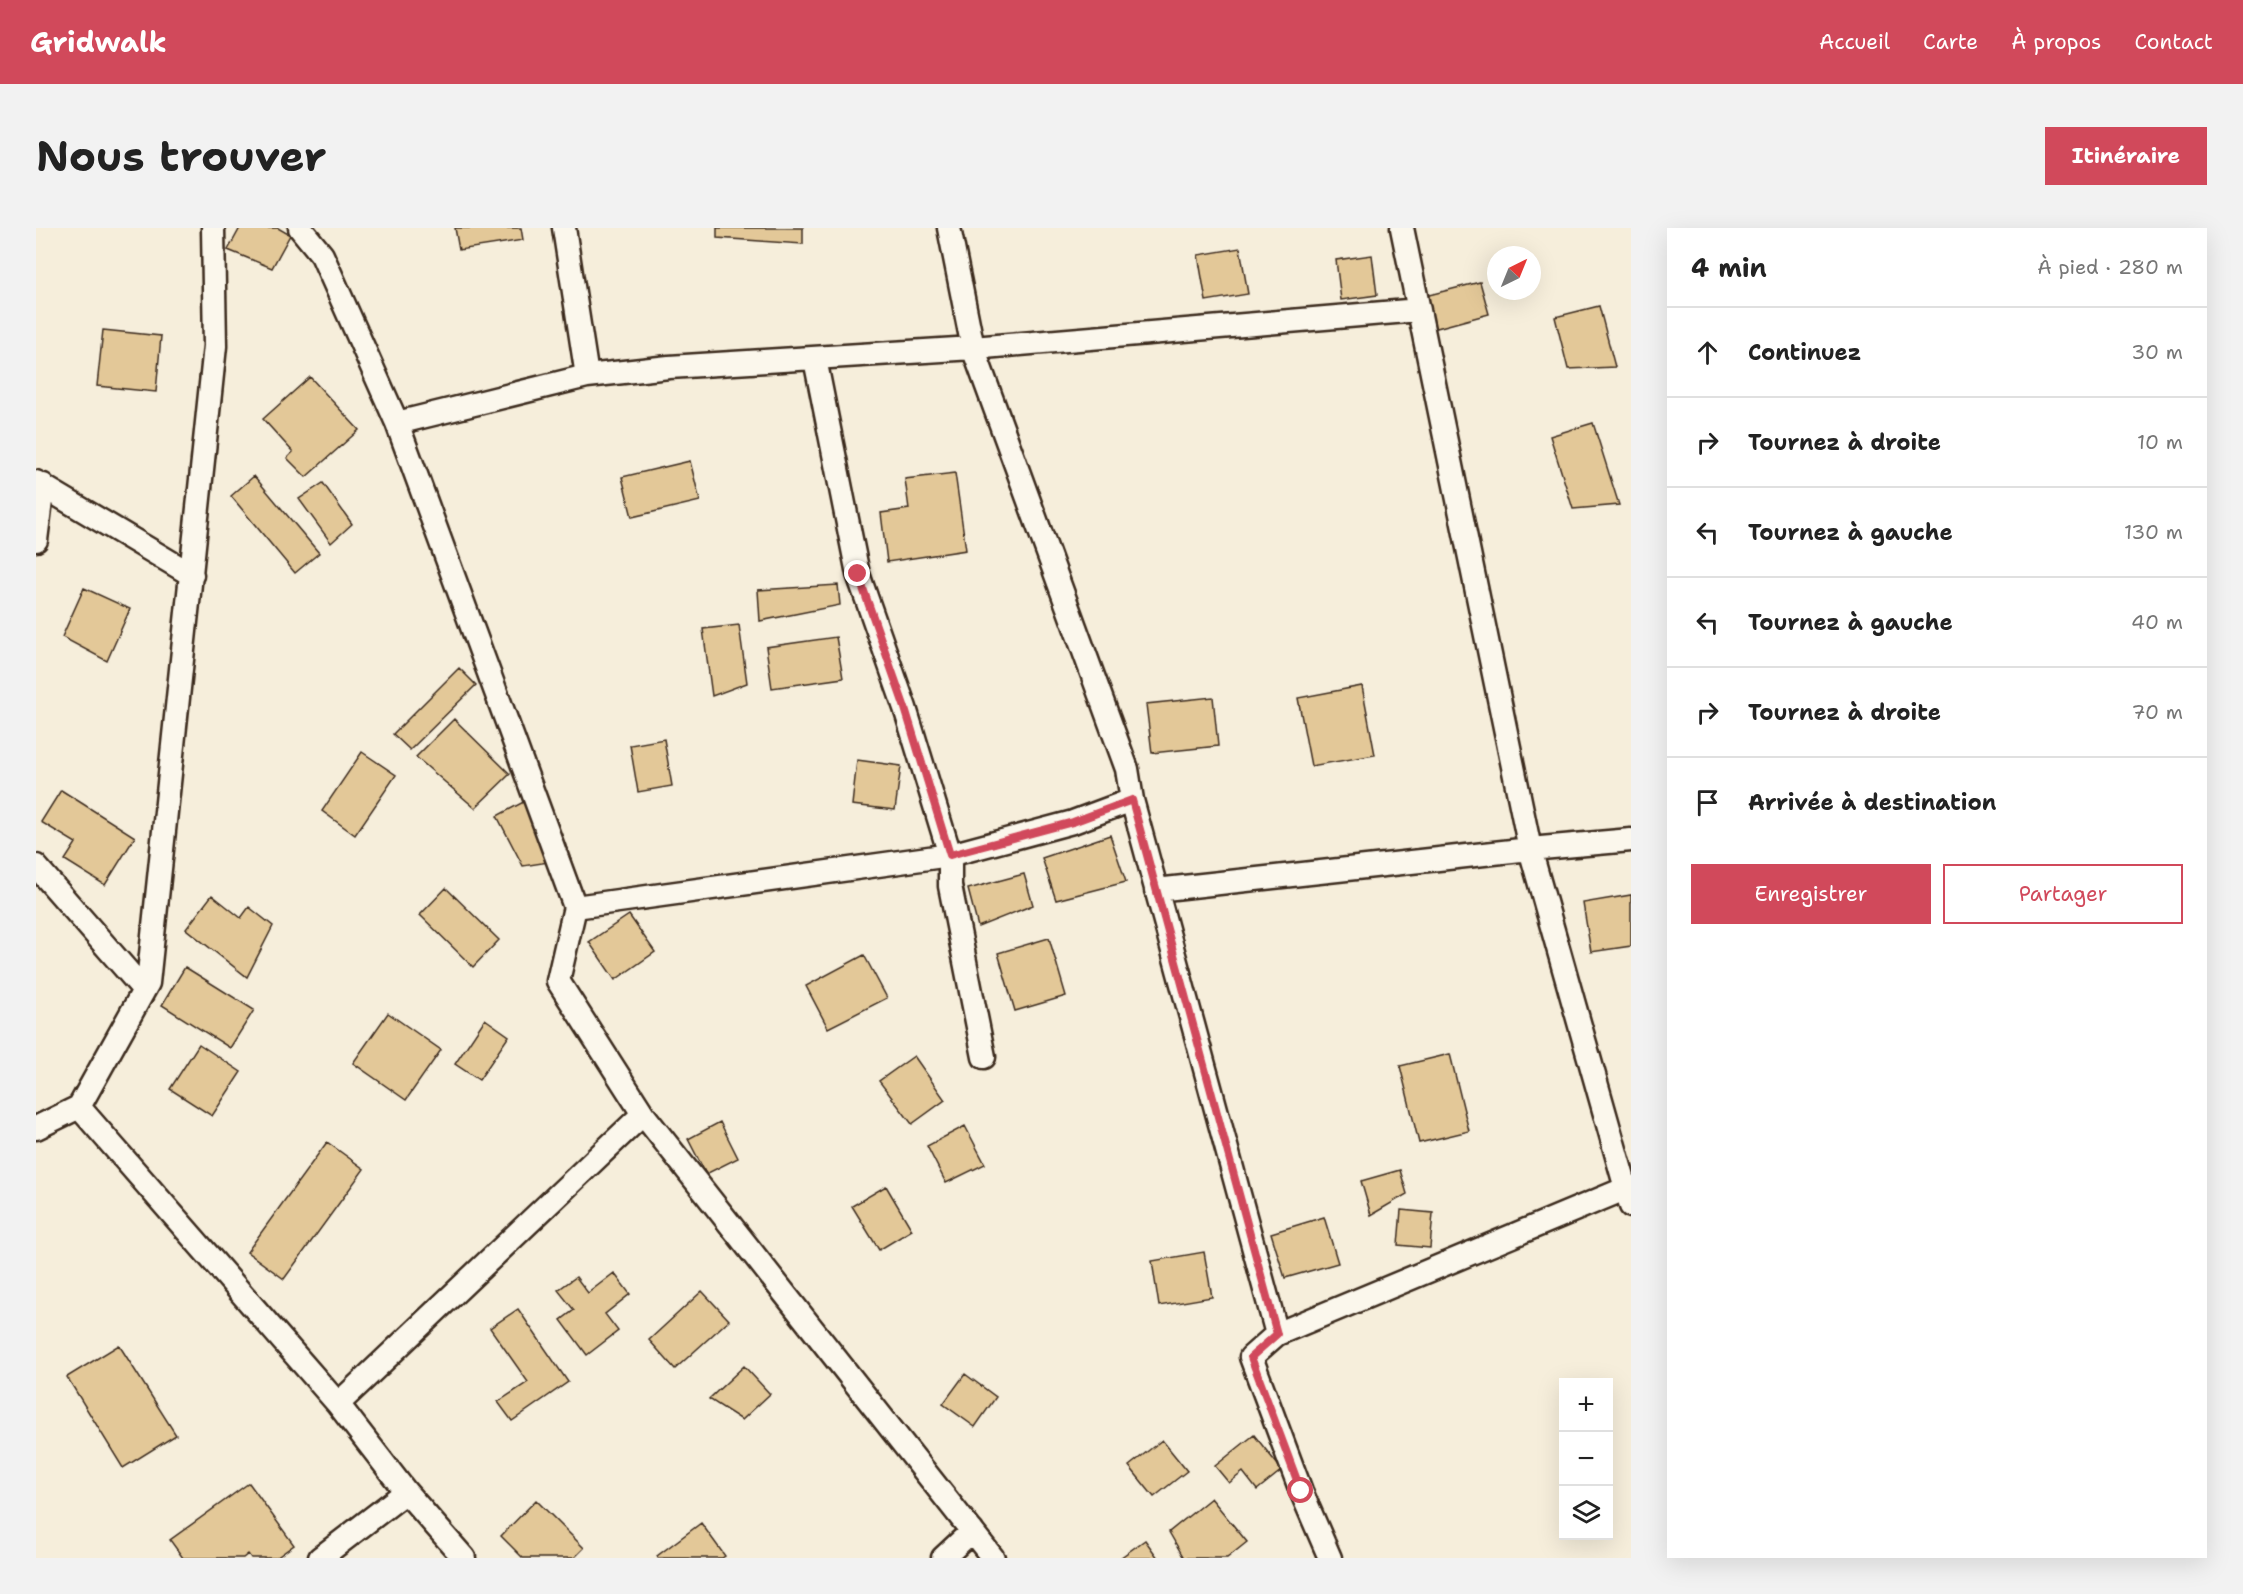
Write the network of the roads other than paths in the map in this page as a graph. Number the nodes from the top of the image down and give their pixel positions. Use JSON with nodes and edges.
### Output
{"nodes":[{"id":1,"x":213,"y":228,"type":"edge"},
{"id":2,"x":300,"y":228,"type":"edge"},
{"id":3,"x":564,"y":228,"type":"edge"},
{"id":4,"x":950,"y":228,"type":"edge"},
{"id":5,"x":1402,"y":228,"type":"edge"},
{"id":6,"x":1419,"y":310,"type":"junction"},
{"id":7,"x":973,"y":348,"type":"junction"},
{"id":8,"x":815,"y":359,"type":"junction"},
{"id":9,"x":587,"y":376,"type":"junction"},
{"id":10,"x":397,"y":423,"type":"junction"},
{"id":11,"x":39,"y":483,"type":"edge"},
{"id":12,"x":36,"y":540,"type":"edge"},
{"id":13,"x":192,"y":575,"type":"junction"},
{"id":14,"x":1132,"y":800,"type":"junction"},
{"id":15,"x":1631,"y":840,"type":"edge"},
{"id":16,"x":1530,"y":849,"type":"junction"},
{"id":17,"x":950,"y":855,"type":"junction"},
{"id":18,"x":36,"y":867,"type":"edge"},
{"id":19,"x":1156,"y":890,"type":"junction"},
{"id":20,"x":575,"y":907,"type":"junction"},
{"id":21,"x":144,"y":990,"type":"junction"},
{"id":22,"x":984,"y":1057,"type":"dead end"},
{"id":23,"x":79,"y":1107,"type":"junction"},
{"id":24,"x":643,"y":1114,"type":"junction"},
{"id":25,"x":36,"y":1128,"type":"edge"},
{"id":26,"x":1629,"y":1197,"type":"edge"},
{"id":27,"x":1277,"y":1334,"type":"junction"},
{"id":28,"x":338,"y":1404,"type":"junction"},
{"id":29,"x":406,"y":1492,"type":"junction"},
{"id":30,"x":972,"y":1532,"type":"junction"},
{"id":31,"x":321,"y":1558,"type":"edge"},
{"id":32,"x":464,"y":1558,"type":"edge"},
{"id":33,"x":943,"y":1558,"type":"edge"},
{"id":34,"x":993,"y":1558,"type":"edge"},
{"id":35,"x":1330,"y":1558,"type":"edge"}],
"edges":[{"from":1,"to":13,"type":"street"},
{"from":2,"to":10,"type":"street"},
{"from":3,"to":9,"type":"street"},
{"from":4,"to":7,"type":"street"},
{"from":5,"to":6,"type":"street"},
{"from":6,"to":7,"type":"street"},
{"from":6,"to":16,"type":"street"},
{"from":7,"to":8,"type":"street"},
{"from":7,"to":14,"type":"street"},
{"from":8,"to":9,"type":"street"},
{"from":8,"to":17,"type":"street"},
{"from":9,"to":10,"type":"street"},
{"from":10,"to":20,"type":"street"},
{"from":11,"to":12,"type":"street"},
{"from":11,"to":13,"type":"street"},
{"from":13,"to":21,"type":"street"},
{"from":14,"to":17,"type":"street"},
{"from":14,"to":19,"type":"street"},
{"from":15,"to":16,"type":"street"},
{"from":16,"to":19,"type":"street"},
{"from":16,"to":26,"type":"street"},
{"from":17,"to":20,"type":"street"},
{"from":17,"to":22,"type":"street"},
{"from":18,"to":21,"type":"street"},
{"from":19,"to":27,"type":"street"},
{"from":20,"to":24,"type":"street"},
{"from":21,"to":23,"type":"street"},
{"from":23,"to":25,"type":"street"},
{"from":23,"to":28,"type":"street"},
{"from":24,"to":28,"type":"street"},
{"from":24,"to":30,"type":"street"},
{"from":26,"to":27,"type":"street"},
{"from":27,"to":35,"type":"street"},
{"from":28,"to":29,"type":"street"},
{"from":29,"to":31,"type":"street"},
{"from":29,"to":32,"type":"street"},
{"from":30,"to":33,"type":"street"},
{"from":30,"to":34,"type":"street"}]}
